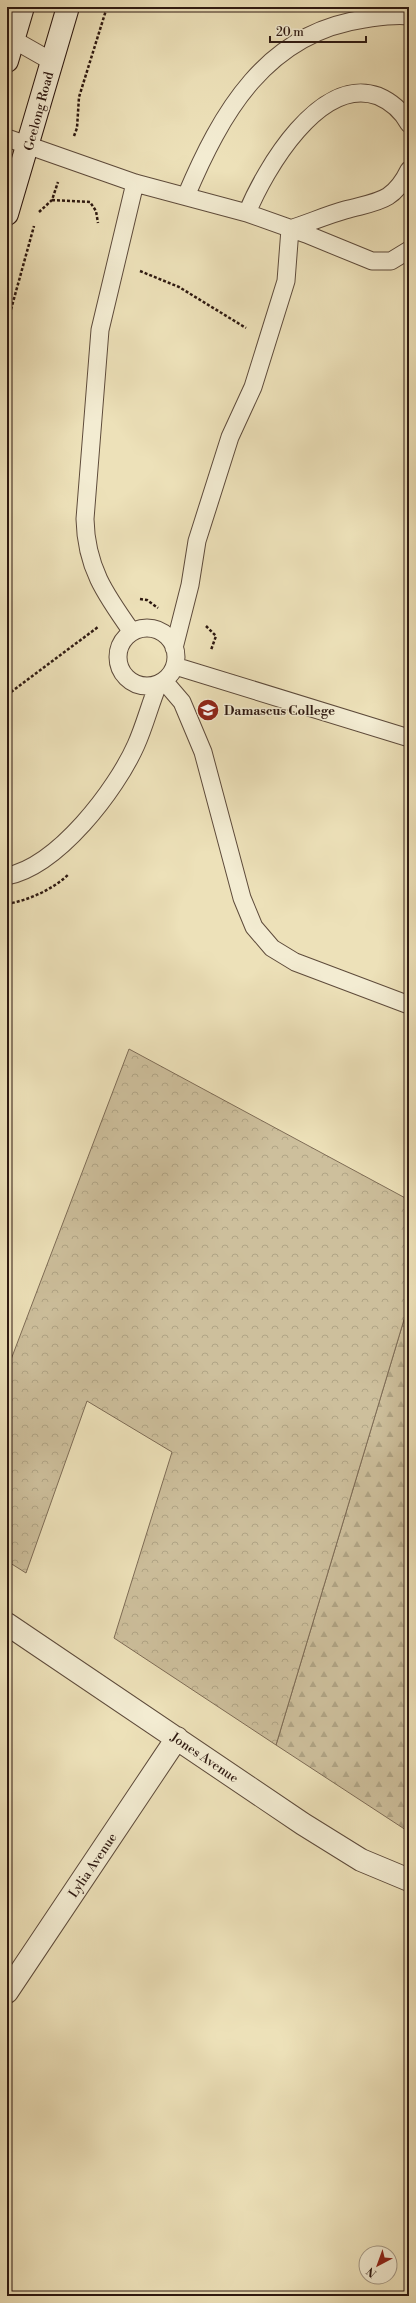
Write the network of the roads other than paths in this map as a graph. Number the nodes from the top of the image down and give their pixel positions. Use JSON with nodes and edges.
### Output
{"nodes":[{"id":1,"x":23,"y":7,"type":"edge"},
{"id":2,"x":68,"y":7,"type":"edge"},
{"id":3,"x":409,"y":16,"type":"edge"},
{"id":4,"x":8,"y":37,"type":"edge"},
{"id":5,"x":7,"y":61,"type":"edge"},
{"id":6,"x":51,"y":61,"type":"junction"},
{"id":7,"x":409,"y":124,"type":"edge"},
{"id":8,"x":7,"y":138,"type":"edge"},
{"id":9,"x":28,"y":146,"type":"junction"},
{"id":10,"x":409,"y":170,"type":"edge"},
{"id":11,"x":135,"y":183,"type":"junction"},
{"id":12,"x":186,"y":196,"type":"junction"},
{"id":13,"x":247,"y":213,"type":"junction"},
{"id":14,"x":7,"y":214,"type":"edge"},
{"id":15,"x":290,"y":228,"type":"junction"},
{"id":16,"x":409,"y":250,"type":"edge"},
{"id":17,"x":132,"y":632,"type":"junction"},
{"id":18,"x":174,"y":648,"type":"junction"},
{"id":19,"x":175,"y":666,"type":"junction"},
{"id":20,"x":161,"y":683,"type":"junction"},
{"id":21,"x":409,"y":738,"type":"edge"},
{"id":22,"x":7,"y":876,"type":"edge"},
{"id":23,"x":409,"y":1005,"type":"edge"},
{"id":24,"x":7,"y":1624,"type":"edge"},
{"id":25,"x":176,"y":1738,"type":"junction"},
{"id":26,"x":409,"y":1880,"type":"edge"},
{"id":27,"x":7,"y":1992,"type":"edge"}],
"edges":[{"from":1,"to":4,"type":"street"},
{"from":2,"to":6,"type":"street","name":"Geelong Road"},
{"from":3,"to":12,"type":"lane"},
{"from":4,"to":5,"type":"street"},
{"from":4,"to":6,"type":"lane"},
{"from":6,"to":9,"type":"street","name":"Geelong Road"},
{"from":7,"to":13,"type":"lane"},
{"from":8,"to":9,"type":"lane"},
{"from":9,"to":11,"type":"lane"},
{"from":9,"to":14,"type":"street","name":"Geelong Road"},
{"from":10,"to":15,"type":"lane"},
{"from":11,"to":12,"type":"lane"},
{"from":11,"to":17,"type":"lane"},
{"from":12,"to":13,"type":"lane"},
{"from":13,"to":15,"type":"lane"},
{"from":15,"to":16,"type":"lane"},
{"from":15,"to":18,"type":"lane"},
{"from":17,"to":18,"type":"lane"},
{"from":17,"to":20,"type":"lane"},
{"from":18,"to":19,"type":"lane"},
{"from":19,"to":20,"type":"lane"},
{"from":19,"to":21,"type":"lane"},
{"from":20,"to":22,"type":"lane"},
{"from":20,"to":23,"type":"lane"},
{"from":24,"to":25,"type":"street","name":"Jones Avenue"},
{"from":25,"to":26,"type":"street","name":"Jones Avenue"},
{"from":25,"to":27,"type":"street","name":"Lylia Avenue"}]}
